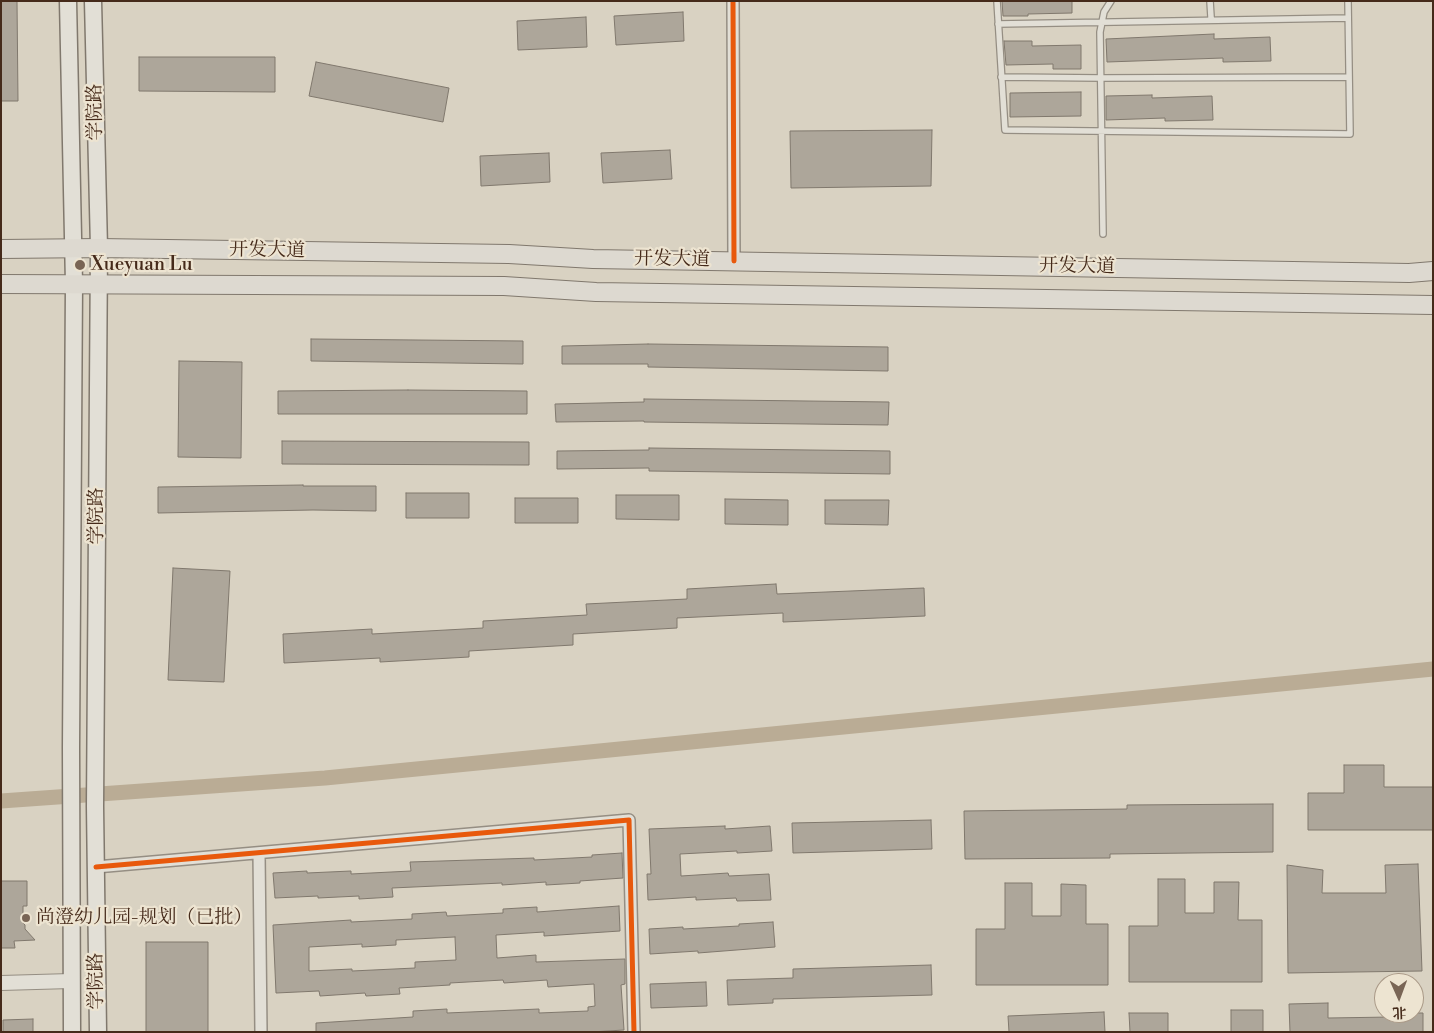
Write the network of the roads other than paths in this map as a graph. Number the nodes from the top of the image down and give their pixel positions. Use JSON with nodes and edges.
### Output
{"nodes":[{"id":1,"x":68,"y":1,"type":"edge"},
{"id":2,"x":93,"y":1,"type":"edge"},
{"id":3,"x":733,"y":1,"type":"edge"},
{"id":4,"x":997,"y":1,"type":"edge"},
{"id":5,"x":1111,"y":1,"type":"edge"},
{"id":6,"x":1210,"y":1,"type":"edge"},
{"id":7,"x":1348,"y":1,"type":"edge"},
{"id":8,"x":1211,"y":17,"type":"dead end"},
{"id":9,"x":1348,"y":18,"type":"junction"},
{"id":10,"x":1102,"y":23,"type":"junction"},
{"id":11,"x":998,"y":24,"type":"junction"},
{"id":12,"x":1001,"y":77,"type":"junction"},
{"id":13,"x":1349,"y":77,"type":"junction"},
{"id":14,"x":1100,"y":78,"type":"junction"},
{"id":15,"x":1101,"y":130,"type":"junction"},
{"id":16,"x":1103,"y":234,"type":"dead end"},
{"id":17,"x":73,"y":248,"type":"junction"},
{"id":18,"x":99,"y":248,"type":"junction"},
{"id":19,"x":1,"y":249,"type":"edge"},
{"id":20,"x":1433,"y":257,"type":"edge"},
{"id":21,"x":734,"y":261,"type":"junction"},
{"id":22,"x":1433,"y":271,"type":"edge"},
{"id":23,"x":1409,"y":273,"type":"junction"},
{"id":24,"x":99,"y":283,"type":"junction"},
{"id":25,"x":1,"y":284,"type":"edge"},
{"id":26,"x":74,"y":284,"type":"junction"},
{"id":27,"x":1431,"y":306,"type":"edge"},
{"id":28,"x":259,"y":852,"type":"junction"},
{"id":29,"x":96,"y":867,"type":"junction"},
{"id":30,"x":71,"y":981,"type":"junction"},
{"id":31,"x":1,"y":983,"type":"edge"},
{"id":32,"x":72,"y":1032,"type":"edge"},
{"id":33,"x":98,"y":1032,"type":"edge"},
{"id":34,"x":261,"y":1032,"type":"edge"},
{"id":35,"x":634,"y":1032,"type":"edge"}],
"edges":[{"from":1,"to":17,"type":"main road","name":"学院路"},
{"from":2,"to":18,"type":"main road","name":"学院路"},
{"from":3,"to":21,"type":"street"},
{"from":4,"to":11,"type":"lane"},
{"from":5,"to":10,"type":"lane"},
{"from":6,"to":8,"type":"lane"},
{"from":7,"to":9,"type":"lane"},
{"from":9,"to":10,"type":"lane"},
{"from":9,"to":13,"type":"lane"},
{"from":10,"to":11,"type":"lane"},
{"from":10,"to":14,"type":"lane"},
{"from":11,"to":12,"type":"lane"},
{"from":12,"to":14,"type":"lane"},
{"from":12,"to":15,"type":"lane"},
{"from":13,"to":14,"type":"lane"},
{"from":13,"to":15,"type":"lane"},
{"from":14,"to":15,"type":"lane"},
{"from":15,"to":16,"type":"lane"},
{"from":17,"to":18,"type":"main road","name":"开发大道"},
{"from":17,"to":19,"type":"main road","name":"开发大道"},
{"from":17,"to":26,"type":"main road","name":"学院路"},
{"from":18,"to":21,"type":"main road","name":"开发大道"},
{"from":18,"to":24,"type":"main road","name":"学院路"},
{"from":20,"to":23,"type":"main road"},
{"from":21,"to":23,"type":"main road","name":"开发大道"},
{"from":22,"to":23,"type":"main road","name":"开发大道"},
{"from":24,"to":26,"type":"main road","name":"开发大道"},
{"from":24,"to":27,"type":"main road","name":"开发大道"},
{"from":24,"to":29,"type":"main road","name":"学院路"},
{"from":25,"to":26,"type":"main road","name":"开发大道"},
{"from":26,"to":30,"type":"main road","name":"学院路"},
{"from":28,"to":29,"type":"street"},
{"from":28,"to":34,"type":"street"},
{"from":28,"to":35,"type":"street"},
{"from":29,"to":33,"type":"main road","name":"学院路"},
{"from":30,"to":31,"type":"street"},
{"from":30,"to":32,"type":"main road","name":"学院路"}]}
